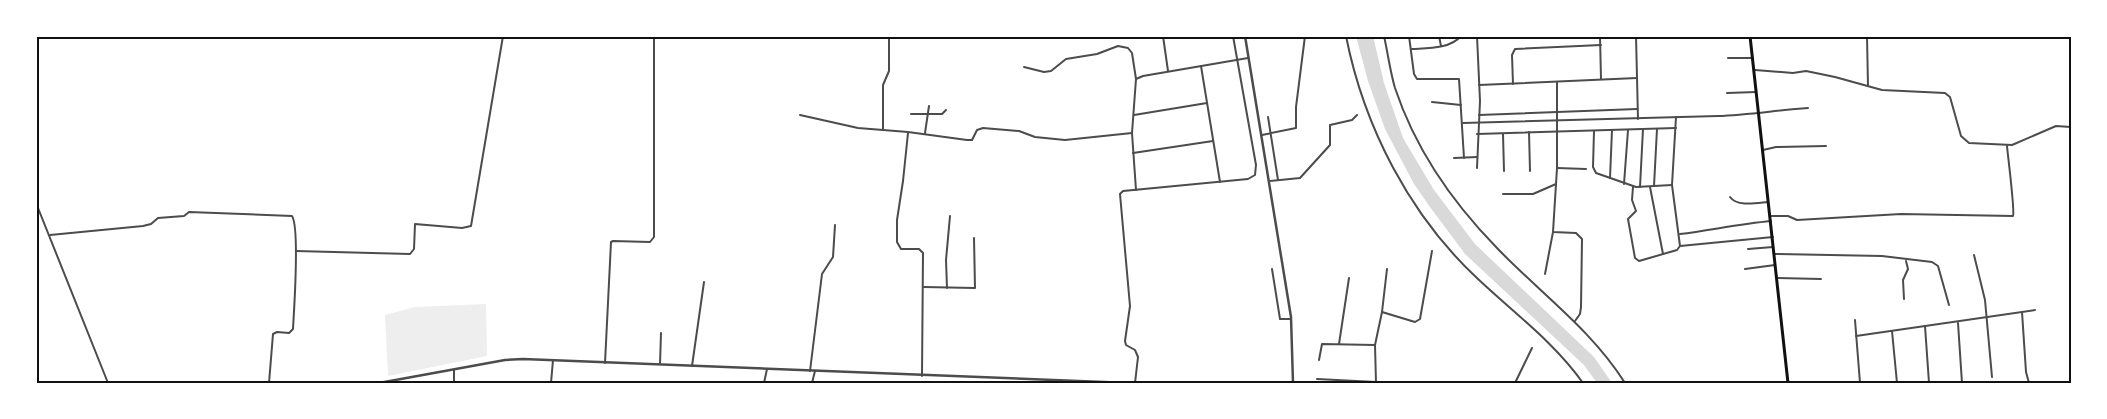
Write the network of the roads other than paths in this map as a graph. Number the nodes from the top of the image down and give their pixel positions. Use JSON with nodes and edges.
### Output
{"nodes":[{"id":1,"x":503,"y":36,"type":"edge"},
{"id":2,"x":654,"y":36,"type":"edge"},
{"id":3,"x":889,"y":36,"type":"edge"},
{"id":4,"x":1162,"y":36,"type":"edge"},
{"id":5,"x":1233,"y":36,"type":"edge"},
{"id":6,"x":1245,"y":36,"type":"edge"},
{"id":7,"x":1305,"y":36,"type":"edge"},
{"id":8,"x":1346,"y":36,"type":"edge"},
{"id":9,"x":1384,"y":36,"type":"edge"},
{"id":10,"x":1409,"y":36,"type":"edge"},
{"id":11,"x":1439,"y":36,"type":"edge"},
{"id":12,"x":1461,"y":36,"type":"edge"},
{"id":13,"x":1476,"y":36,"type":"edge"},
{"id":14,"x":1600,"y":36,"type":"edge"},
{"id":15,"x":1636,"y":36,"type":"edge"},
{"id":16,"x":1750,"y":36,"type":"edge"},
{"id":17,"x":1867,"y":36,"type":"edge"},
{"id":18,"x":1601,"y":45,"type":"junction"},
{"id":19,"x":1441,"y":47,"type":"junction"},
{"id":20,"x":1412,"y":50,"type":"junction"},
{"id":21,"x":1249,"y":58,"type":"junction"},
{"id":22,"x":1728,"y":58,"type":"dead end"},
{"id":23,"x":1753,"y":58,"type":"junction"},
{"id":24,"x":1237,"y":60,"type":"junction"},
{"id":25,"x":1201,"y":66,"type":"junction"},
{"id":26,"x":1024,"y":68,"type":"dead end"},
{"id":27,"x":1754,"y":70,"type":"junction"},
{"id":28,"x":1168,"y":72,"type":"junction"},
{"id":29,"x":1637,"y":78,"type":"junction"},
{"id":30,"x":1136,"y":79,"type":"junction"},
{"id":31,"x":1601,"y":79,"type":"junction"},
{"id":32,"x":1557,"y":82,"type":"junction"},
{"id":33,"x":1513,"y":84,"type":"junction"},
{"id":34,"x":1479,"y":85,"type":"junction"},
{"id":35,"x":1868,"y":86,"type":"junction"},
{"id":36,"x":1756,"y":92,"type":"junction"},
{"id":37,"x":1727,"y":93,"type":"dead end"},
{"id":38,"x":1207,"y":102,"type":"junction"},
{"id":39,"x":1432,"y":102,"type":"dead end"},
{"id":40,"x":1461,"y":105,"type":"junction"},
{"id":41,"x":929,"y":106,"type":"dead end"},
{"id":42,"x":1808,"y":108,"type":"dead end"},
{"id":43,"x":1637,"y":109,"type":"junction"},
{"id":44,"x":946,"y":110,"type":"dead end"},
{"id":45,"x":1558,"y":112,"type":"junction"},
{"id":46,"x":911,"y":114,"type":"dead end"},
{"id":47,"x":927,"y":114,"type":"junction"},
{"id":48,"x":1759,"y":114,"type":"junction"},
{"id":49,"x":800,"y":115,"type":"dead end"},
{"id":50,"x":1134,"y":115,"type":"junction"},
{"id":51,"x":1357,"y":115,"type":"dead end"},
{"id":52,"x":1479,"y":116,"type":"junction"},
{"id":53,"x":1268,"y":117,"type":"dead end"},
{"id":54,"x":1676,"y":117,"type":"junction"},
{"id":55,"x":1638,"y":119,"type":"junction"},
{"id":56,"x":1479,"y":122,"type":"junction"},
{"id":57,"x":1557,"y":122,"type":"junction"},
{"id":58,"x":1462,"y":123,"type":"junction"},
{"id":59,"x":2071,"y":127,"type":"edge"},
{"id":60,"x":1657,"y":128,"type":"junction"},
{"id":61,"x":1676,"y":128,"type":"junction"},
{"id":62,"x":883,"y":129,"type":"junction"},
{"id":63,"x":1643,"y":129,"type":"junction"},
{"id":64,"x":1556,"y":130,"type":"junction"},
{"id":65,"x":1612,"y":130,"type":"junction"},
{"id":66,"x":1628,"y":130,"type":"junction"},
{"id":67,"x":1594,"y":131,"type":"junction"},
{"id":68,"x":908,"y":132,"type":"junction"},
{"id":69,"x":1529,"y":132,"type":"junction"},
{"id":70,"x":1132,"y":133,"type":"junction"},
{"id":71,"x":925,"y":134,"type":"junction"},
{"id":72,"x":1271,"y":134,"type":"junction"},
{"id":73,"x":1477,"y":134,"type":"junction"},
{"id":74,"x":1503,"y":134,"type":"junction"},
{"id":75,"x":1262,"y":135,"type":"junction"},
{"id":76,"x":1213,"y":141,"type":"junction"},
{"id":77,"x":1826,"y":146,"type":"dead end"},
{"id":78,"x":2007,"y":146,"type":"junction"},
{"id":79,"x":1763,"y":150,"type":"junction"},
{"id":80,"x":1133,"y":153,"type":"junction"},
{"id":81,"x":1477,"y":157,"type":"junction"},
{"id":82,"x":1454,"y":158,"type":"dead end"},
{"id":83,"x":1464,"y":158,"type":"junction"},
{"id":84,"x":1477,"y":168,"type":"dead end"},
{"id":85,"x":1557,"y":168,"type":"junction"},
{"id":86,"x":1586,"y":169,"type":"dead end"},
{"id":87,"x":1504,"y":171,"type":"dead end"},
{"id":88,"x":1530,"y":171,"type":"dead end"},
{"id":89,"x":1610,"y":179,"type":"junction"},
{"id":90,"x":1278,"y":180,"type":"junction"},
{"id":91,"x":1269,"y":181,"type":"junction"},
{"id":92,"x":1220,"y":182,"type":"junction"},
{"id":93,"x":1557,"y":184,"type":"junction"},
{"id":94,"x":1624,"y":184,"type":"junction"},
{"id":95,"x":1672,"y":185,"type":"junction"},
{"id":96,"x":1633,"y":187,"type":"junction"},
{"id":97,"x":1650,"y":187,"type":"junction"},
{"id":98,"x":1654,"y":187,"type":"junction"},
{"id":99,"x":1640,"y":188,"type":"junction"},
{"id":100,"x":1136,"y":190,"type":"junction"},
{"id":101,"x":1503,"y":194,"type":"dead end"},
{"id":102,"x":1730,"y":198,"type":"dead end"},
{"id":103,"x":1769,"y":202,"type":"junction"},
{"id":104,"x":36,"y":203,"type":"edge"},
{"id":105,"x":950,"y":216,"type":"dead end"},
{"id":106,"x":1771,"y":216,"type":"junction"},
{"id":107,"x":1771,"y":221,"type":"junction"},
{"id":108,"x":835,"y":225,"type":"dead end"},
{"id":109,"x":1553,"y":232,"type":"junction"},
{"id":110,"x":1679,"y":234,"type":"junction"},
{"id":111,"x":50,"y":235,"type":"junction"},
{"id":112,"x":1773,"y":237,"type":"junction"},
{"id":113,"x":974,"y":238,"type":"dead end"},
{"id":114,"x":1680,"y":246,"type":"junction"},
{"id":115,"x":1774,"y":247,"type":"junction"},
{"id":116,"x":1748,"y":249,"type":"dead end"},
{"id":117,"x":296,"y":251,"type":"junction"},
{"id":118,"x":1432,"y":251,"type":"dead end"},
{"id":119,"x":1663,"y":254,"type":"junction"},
{"id":120,"x":1775,"y":254,"type":"junction"},
{"id":121,"x":1974,"y":255,"type":"dead end"},
{"id":122,"x":1906,"y":260,"type":"junction"},
{"id":123,"x":1776,"y":265,"type":"junction"},
{"id":124,"x":1745,"y":268,"type":"dead end"},
{"id":125,"x":1272,"y":269,"type":"dead end"},
{"id":126,"x":1387,"y":269,"type":"dead end"},
{"id":127,"x":1544,"y":274,"type":"dead end"},
{"id":128,"x":1349,"y":278,"type":"dead end"},
{"id":129,"x":1777,"y":278,"type":"junction"},
{"id":130,"x":1821,"y":279,"type":"dead end"},
{"id":131,"x":704,"y":282,"type":"dead end"},
{"id":132,"x":924,"y":287,"type":"junction"},
{"id":133,"x":947,"y":288,"type":"junction"},
{"id":134,"x":1904,"y":299,"type":"dead end"},
{"id":135,"x":1950,"y":305,"type":"dead end"},
{"id":136,"x":2035,"y":310,"type":"dead end"},
{"id":137,"x":1382,"y":312,"type":"junction"},
{"id":138,"x":2022,"y":312,"type":"junction"},
{"id":139,"x":1987,"y":317,"type":"junction"},
{"id":140,"x":1291,"y":319,"type":"junction"},
{"id":141,"x":1854,"y":320,"type":"dead end"},
{"id":142,"x":1575,"y":321,"type":"junction"},
{"id":143,"x":1958,"y":322,"type":"junction"},
{"id":144,"x":1925,"y":326,"type":"junction"},
{"id":145,"x":1892,"y":331,"type":"junction"},
{"id":146,"x":661,"y":333,"type":"dead end"},
{"id":147,"x":1856,"y":336,"type":"junction"},
{"id":148,"x":1339,"y":344,"type":"junction"},
{"id":149,"x":1375,"y":345,"type":"junction"},
{"id":150,"x":1532,"y":348,"type":"dead end"},
{"id":151,"x":553,"y":360,"type":"junction"},
{"id":152,"x":1319,"y":360,"type":"dead end"},
{"id":153,"x":605,"y":363,"type":"junction"},
{"id":154,"x":660,"y":364,"type":"junction"},
{"id":155,"x":692,"y":366,"type":"junction"},
{"id":156,"x":767,"y":369,"type":"junction"},
{"id":157,"x":454,"y":370,"type":"junction"},
{"id":158,"x":810,"y":371,"type":"junction"},
{"id":159,"x":814,"y":371,"type":"junction"},
{"id":160,"x":922,"y":376,"type":"junction"},
{"id":161,"x":1992,"y":376,"type":"dead end"},
{"id":162,"x":968,"y":377,"type":"junction"},
{"id":163,"x":1317,"y":380,"type":"dead end"},
{"id":164,"x":386,"y":382,"type":"edge"},
{"id":165,"x":1376,"y":382,"type":"edge"},
{"id":166,"x":108,"y":383,"type":"edge"},
{"id":167,"x":269,"y":383,"type":"edge"},
{"id":168,"x":379,"y":383,"type":"edge"},
{"id":169,"x":454,"y":383,"type":"edge"},
{"id":170,"x":551,"y":383,"type":"edge"},
{"id":171,"x":764,"y":383,"type":"edge"},
{"id":172,"x":812,"y":383,"type":"edge"},
{"id":173,"x":967,"y":383,"type":"edge"},
{"id":174,"x":1128,"y":383,"type":"edge"},
{"id":175,"x":1136,"y":383,"type":"edge"},
{"id":176,"x":1293,"y":383,"type":"edge"},
{"id":177,"x":1515,"y":383,"type":"edge"},
{"id":178,"x":1583,"y":383,"type":"edge"},
{"id":179,"x":1625,"y":383,"type":"edge"},
{"id":180,"x":1788,"y":383,"type":"edge"},
{"id":181,"x":1860,"y":383,"type":"edge"},
{"id":182,"x":1897,"y":383,"type":"edge"},
{"id":183,"x":1929,"y":383,"type":"edge"},
{"id":184,"x":1962,"y":383,"type":"edge"},
{"id":185,"x":2029,"y":383,"type":"edge"}],
"edges":[{"from":1,"to":117,"type":"street"},
{"from":2,"to":153,"type":"street"},
{"from":3,"to":62,"type":"street"},
{"from":4,"to":28,"type":"street"},
{"from":5,"to":24,"type":"street"},
{"from":6,"to":21,"type":"street"},
{"from":7,"to":72,"type":"street"},
{"from":8,"to":178,"type":"street"},
{"from":9,"to":142,"type":"street"},
{"from":10,"to":20,"type":"street"},
{"from":11,"to":19,"type":"street"},
{"from":12,"to":19,"type":"street"},
{"from":13,"to":34,"type":"street"},
{"from":14,"to":18,"type":"street"},
{"from":15,"to":29,"type":"street"},
{"from":16,"to":23,"type":"main road"},
{"from":17,"to":35,"type":"street"},
{"from":18,"to":31,"type":"street"},
{"from":18,"to":33,"type":"street"},
{"from":19,"to":20,"type":"street"},
{"from":20,"to":40,"type":"street"},
{"from":21,"to":24,"type":"street"},
{"from":21,"to":75,"type":"street"},
{"from":22,"to":23,"type":"street"},
{"from":23,"to":27,"type":"main road"},
{"from":24,"to":25,"type":"street"},
{"from":24,"to":92,"type":"street"},
{"from":25,"to":28,"type":"street"},
{"from":25,"to":38,"type":"street"},
{"from":26,"to":30,"type":"street"},
{"from":27,"to":35,"type":"street"},
{"from":27,"to":36,"type":"main road"},
{"from":28,"to":30,"type":"street"},
{"from":29,"to":31,"type":"street"},
{"from":29,"to":43,"type":"street"},
{"from":30,"to":50,"type":"street"},
{"from":31,"to":32,"type":"street"},
{"from":32,"to":33,"type":"street"},
{"from":32,"to":45,"type":"street"},
{"from":33,"to":34,"type":"street"},
{"from":34,"to":52,"type":"street"},
{"from":35,"to":78,"type":"street"},
{"from":36,"to":37,"type":"street"},
{"from":36,"to":48,"type":"main road"},
{"from":38,"to":50,"type":"street"},
{"from":38,"to":76,"type":"street"},
{"from":39,"to":40,"type":"street"},
{"from":40,"to":58,"type":"street"},
{"from":41,"to":47,"type":"street"},
{"from":42,"to":48,"type":"street"},
{"from":43,"to":45,"type":"street"},
{"from":43,"to":55,"type":"street"},
{"from":44,"to":47,"type":"street"},
{"from":45,"to":52,"type":"street"},
{"from":45,"to":57,"type":"street"},
{"from":46,"to":47,"type":"street"},
{"from":47,"to":71,"type":"street"},
{"from":48,"to":54,"type":"street"},
{"from":48,"to":79,"type":"main road"},
{"from":49,"to":62,"type":"street"},
{"from":50,"to":70,"type":"street"},
{"from":51,"to":90,"type":"street"},
{"from":52,"to":56,"type":"street"},
{"from":53,"to":72,"type":"street"},
{"from":54,"to":55,"type":"street"},
{"from":54,"to":61,"type":"street"},
{"from":55,"to":57,"type":"street"},
{"from":56,"to":57,"type":"street"},
{"from":56,"to":58,"type":"street"},
{"from":56,"to":73,"type":"street"},
{"from":57,"to":64,"type":"street"},
{"from":58,"to":83,"type":"street"},
{"from":59,"to":78,"type":"street"},
{"from":60,"to":61,"type":"street"},
{"from":60,"to":63,"type":"street"},
{"from":60,"to":98,"type":"street"},
{"from":61,"to":95,"type":"street"},
{"from":62,"to":68,"type":"street"},
{"from":63,"to":66,"type":"street"},
{"from":63,"to":99,"type":"street"},
{"from":64,"to":67,"type":"street"},
{"from":64,"to":69,"type":"street"},
{"from":64,"to":85,"type":"street"},
{"from":65,"to":66,"type":"street"},
{"from":65,"to":67,"type":"street"},
{"from":65,"to":89,"type":"street"},
{"from":66,"to":94,"type":"street"},
{"from":67,"to":89,"type":"street"},
{"from":68,"to":71,"type":"street"},
{"from":68,"to":132,"type":"street"},
{"from":69,"to":74,"type":"street"},
{"from":69,"to":88,"type":"street"},
{"from":70,"to":71,"type":"street"},
{"from":70,"to":80,"type":"street"},
{"from":72,"to":75,"type":"street"},
{"from":72,"to":90,"type":"street"},
{"from":73,"to":74,"type":"street"},
{"from":73,"to":81,"type":"street"},
{"from":74,"to":87,"type":"street"},
{"from":75,"to":91,"type":"street"},
{"from":76,"to":80,"type":"street"},
{"from":76,"to":92,"type":"street"},
{"from":77,"to":79,"type":"street"},
{"from":78,"to":106,"type":"street"},
{"from":79,"to":103,"type":"main road"},
{"from":80,"to":100,"type":"street"},
{"from":81,"to":83,"type":"street"},
{"from":81,"to":84,"type":"street"},
{"from":82,"to":83,"type":"street"},
{"from":85,"to":86,"type":"street"},
{"from":85,"to":93,"type":"street"},
{"from":89,"to":94,"type":"street"},
{"from":90,"to":91,"type":"street"},
{"from":91,"to":140,"type":"street"},
{"from":92,"to":100,"type":"street"},
{"from":93,"to":101,"type":"street"},
{"from":93,"to":109,"type":"street"},
{"from":94,"to":96,"type":"street"},
{"from":95,"to":98,"type":"street"},
{"from":95,"to":110,"type":"street"},
{"from":96,"to":99,"type":"street"},
{"from":96,"to":119,"type":"street"},
{"from":97,"to":98,"type":"street"},
{"from":97,"to":99,"type":"street"},
{"from":97,"to":119,"type":"street"},
{"from":100,"to":175,"type":"street"},
{"from":102,"to":103,"type":"street"},
{"from":103,"to":106,"type":"main road"},
{"from":104,"to":111,"type":"street"},
{"from":105,"to":133,"type":"street"},
{"from":106,"to":107,"type":"main road"},
{"from":107,"to":110,"type":"street"},
{"from":107,"to":112,"type":"main road"},
{"from":108,"to":158,"type":"street"},
{"from":109,"to":127,"type":"street"},
{"from":109,"to":142,"type":"street"},
{"from":110,"to":114,"type":"street"},
{"from":111,"to":117,"type":"street"},
{"from":111,"to":166,"type":"street"},
{"from":112,"to":114,"type":"street"},
{"from":112,"to":115,"type":"main road"},
{"from":113,"to":133,"type":"street"},
{"from":114,"to":119,"type":"street"},
{"from":115,"to":116,"type":"street"},
{"from":115,"to":120,"type":"main road"},
{"from":117,"to":167,"type":"street"},
{"from":118,"to":137,"type":"street"},
{"from":120,"to":122,"type":"street"},
{"from":120,"to":123,"type":"main road"},
{"from":121,"to":139,"type":"street"},
{"from":122,"to":134,"type":"street"},
{"from":122,"to":135,"type":"street"},
{"from":123,"to":124,"type":"street"},
{"from":123,"to":129,"type":"main road"},
{"from":125,"to":140,"type":"street"},
{"from":126,"to":137,"type":"street"},
{"from":128,"to":148,"type":"street"},
{"from":129,"to":130,"type":"street"},
{"from":129,"to":180,"type":"main road"},
{"from":131,"to":155,"type":"street"},
{"from":132,"to":133,"type":"street"},
{"from":132,"to":160,"type":"street"},
{"from":136,"to":138,"type":"street"},
{"from":137,"to":149,"type":"street"},
{"from":138,"to":139,"type":"street"},
{"from":138,"to":185,"type":"street"},
{"from":139,"to":143,"type":"street"},
{"from":139,"to":161,"type":"street"},
{"from":140,"to":176,"type":"street"},
{"from":141,"to":147,"type":"street"},
{"from":142,"to":179,"type":"street"},
{"from":143,"to":144,"type":"street"},
{"from":143,"to":184,"type":"street"},
{"from":144,"to":145,"type":"street"},
{"from":144,"to":183,"type":"street"},
{"from":145,"to":147,"type":"street"},
{"from":145,"to":182,"type":"street"},
{"from":146,"to":154,"type":"street"},
{"from":147,"to":181,"type":"street"},
{"from":148,"to":149,"type":"street"},
{"from":148,"to":152,"type":"street"},
{"from":149,"to":165,"type":"street"},
{"from":150,"to":177,"type":"street"},
{"from":151,"to":153,"type":"street"},
{"from":151,"to":157,"type":"street"},
{"from":151,"to":170,"type":"street"},
{"from":153,"to":154,"type":"street"},
{"from":154,"to":155,"type":"street"},
{"from":155,"to":156,"type":"street"},
{"from":156,"to":158,"type":"street"},
{"from":156,"to":171,"type":"street"},
{"from":157,"to":164,"type":"street"},
{"from":157,"to":169,"type":"street"},
{"from":158,"to":159,"type":"street"},
{"from":159,"to":160,"type":"street"},
{"from":159,"to":172,"type":"street"},
{"from":160,"to":162,"type":"street"},
{"from":162,"to":173,"type":"street"},
{"from":162,"to":174,"type":"street"},
{"from":163,"to":165,"type":"street"},
{"from":164,"to":168,"type":"street"}]}
